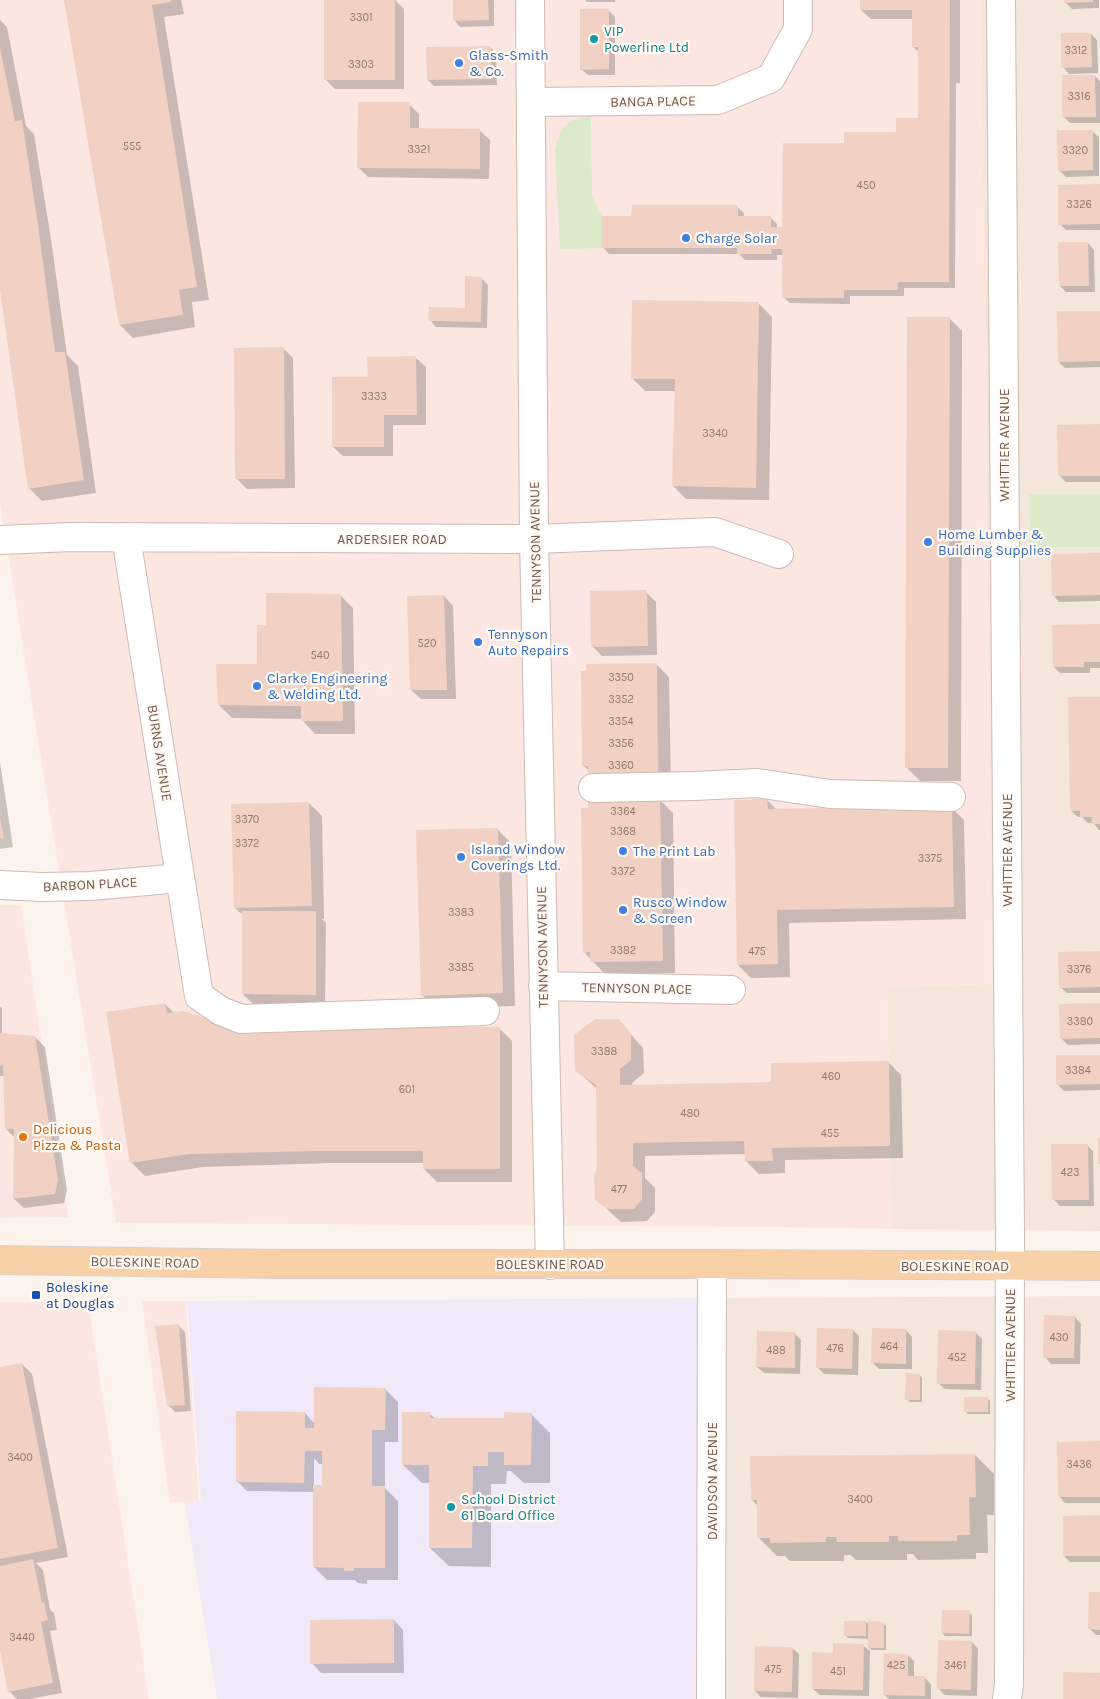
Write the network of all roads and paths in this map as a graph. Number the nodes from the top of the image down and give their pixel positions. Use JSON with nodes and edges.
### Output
{"nodes":[{"id":1,"x":530,"y":0,"type":"edge"},
{"id":2,"x":798,"y":0,"type":"edge"},
{"id":3,"x":1001,"y":0,"type":"edge"},
{"id":4,"x":532,"y":102,"type":"junction"},
{"id":5,"x":126,"y":538,"type":"junction"},
{"id":6,"x":0,"y":540,"type":"edge"},
{"id":7,"x":534,"y":540,"type":"junction"},
{"id":8,"x":779,"y":554,"type":"dead end"},
{"id":9,"x":593,"y":788,"type":"dead end"},
{"id":10,"x":951,"y":797,"type":"dead end"},
{"id":11,"x":180,"y":878,"type":"junction"},
{"id":12,"x":0,"y":884,"type":"edge"},
{"id":13,"x":543,"y":986,"type":"junction"},
{"id":14,"x":731,"y":990,"type":"dead end"},
{"id":15,"x":485,"y":1011,"type":"dead end"},
{"id":16,"x":0,"y":1260,"type":"edge"},
{"id":17,"x":712,"y":1264,"type":"junction"},
{"id":18,"x":550,"y":1265,"type":"junction"},
{"id":19,"x":1010,"y":1266,"type":"junction"},
{"id":20,"x":1100,"y":1266,"type":"edge"},
{"id":21,"x":711,"y":1699,"type":"edge"},
{"id":22,"x":1007,"y":1699,"type":"edge"}],
"edges":[{"from":1,"to":4,"type":"street","name":"TENNYSON AVENUE"},
{"from":2,"to":4,"type":"street","name":"BANGA PLACE"},
{"from":3,"to":19,"type":"street","name":"WHITTIER AVENUE"},
{"from":4,"to":7,"type":"street","name":"TENNYSON AVENUE"},
{"from":5,"to":6,"type":"street","name":"ARDERSIER ROAD"},
{"from":5,"to":7,"type":"street","name":"ARDERSIER ROAD"},
{"from":5,"to":11,"type":"street","name":"BURNS AVENUE"},
{"from":7,"to":8,"type":"street","name":"ARDERSIER ROAD"},
{"from":7,"to":13,"type":"street","name":"TENNYSON AVENUE"},
{"from":9,"to":10,"type":"street"},
{"from":11,"to":12,"type":"street","name":"BARBON PLACE"},
{"from":11,"to":15,"type":"street","name":"BURNS AVENUE"},
{"from":13,"to":14,"type":"street","name":"TENNYSON PLACE"},
{"from":13,"to":18,"type":"street","name":"TENNYSON AVENUE"},
{"from":16,"to":18,"type":"main road","name":"BOLESKINE ROAD"},
{"from":17,"to":18,"type":"main road","name":"BOLESKINE ROAD"},
{"from":17,"to":19,"type":"main road","name":"BOLESKINE ROAD"},
{"from":17,"to":21,"type":"street","name":"DAVIDSON AVENUE"},
{"from":19,"to":20,"type":"main road","name":"BOLESKINE ROAD"},
{"from":19,"to":22,"type":"street","name":"WHITTIER AVENUE"}]}
